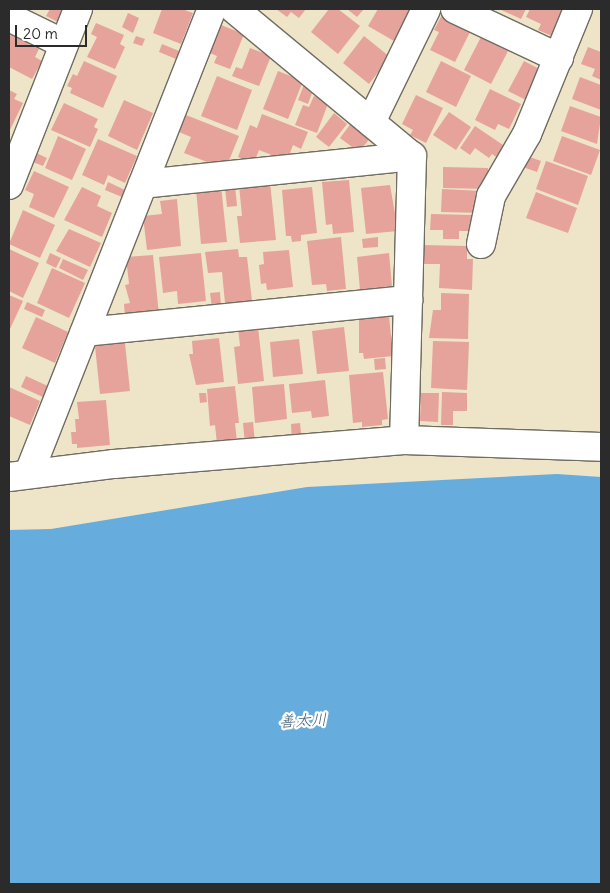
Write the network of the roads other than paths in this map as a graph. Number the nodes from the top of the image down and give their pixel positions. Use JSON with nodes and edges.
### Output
{"nodes":[{"id":1,"x":78,"y":9,"type":"edge"},
{"id":2,"x":212,"y":9,"type":"edge"},
{"id":3,"x":234,"y":9,"type":"edge"},
{"id":4,"x":426,"y":9,"type":"edge"},
{"id":5,"x":455,"y":9,"type":"edge"},
{"id":6,"x":578,"y":9,"type":"edge"},
{"id":7,"x":9,"y":17,"type":"edge"},
{"id":8,"x":64,"y":44,"type":"junction"},
{"id":9,"x":559,"y":58,"type":"junction"},
{"id":10,"x":371,"y":122,"type":"junction"},
{"id":11,"x":412,"y":156,"type":"junction"},
{"id":12,"x":12,"y":167,"type":"edge"},
{"id":13,"x":143,"y":184,"type":"junction"},
{"id":14,"x":481,"y":244,"type":"dead end"},
{"id":15,"x":408,"y":300,"type":"junction"},
{"id":16,"x":85,"y":332,"type":"junction"},
{"id":17,"x":404,"y":440,"type":"junction"},
{"id":18,"x":601,"y":447,"type":"edge"},
{"id":19,"x":19,"y":475,"type":"edge"}],
"edges":[{"from":1,"to":8,"type":"street"},
{"from":2,"to":13,"type":"street"},
{"from":3,"to":10,"type":"street"},
{"from":4,"to":10,"type":"street"},
{"from":5,"to":9,"type":"street"},
{"from":6,"to":9,"type":"street"},
{"from":7,"to":8,"type":"street"},
{"from":8,"to":12,"type":"street"},
{"from":9,"to":14,"type":"street"},
{"from":10,"to":11,"type":"street"},
{"from":11,"to":13,"type":"street"},
{"from":11,"to":15,"type":"street"},
{"from":13,"to":16,"type":"street"},
{"from":15,"to":16,"type":"street"},
{"from":15,"to":17,"type":"street"},
{"from":16,"to":19,"type":"street"},
{"from":17,"to":18,"type":"street"},
{"from":17,"to":19,"type":"street"}]}
